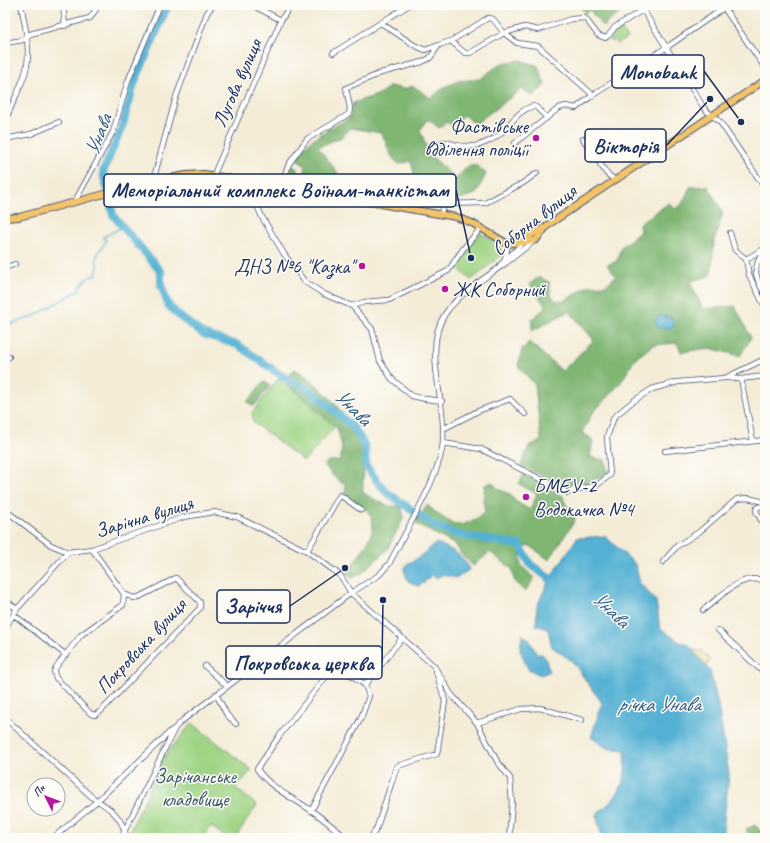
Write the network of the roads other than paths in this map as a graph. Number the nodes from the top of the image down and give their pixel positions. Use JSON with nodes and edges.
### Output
{"nodes":[{"id":1,"x":21,"y":5,"type":"edge"},
{"id":2,"x":63,"y":5,"type":"edge"},
{"id":3,"x":99,"y":5,"type":"edge"},
{"id":4,"x":160,"y":5,"type":"edge"},
{"id":5,"x":213,"y":5,"type":"edge"},
{"id":6,"x":252,"y":5,"type":"edge"},
{"id":7,"x":291,"y":5,"type":"edge"},
{"id":8,"x":409,"y":5,"type":"edge"},
{"id":9,"x":640,"y":5,"type":"edge"},
{"id":10,"x":724,"y":6,"type":"edge"},
{"id":11,"x":643,"y":10,"type":"junction"},
{"id":12,"x":281,"y":20,"type":"junction"},
{"id":13,"x":381,"y":22,"type":"junction"},
{"id":14,"x":65,"y":26,"type":"junction"},
{"id":15,"x":504,"y":33,"type":"junction"},
{"id":16,"x":27,"y":37,"type":"junction"},
{"id":17,"x":451,"y":41,"type":"junction"},
{"id":18,"x":5,"y":43,"type":"edge"},
{"id":19,"x":439,"y":45,"type":"junction"},
{"id":20,"x":666,"y":48,"type":"junction"},
{"id":21,"x":333,"y":53,"type":"dead end"},
{"id":22,"x":765,"y":68,"type":"edge"},
{"id":23,"x":765,"y":80,"type":"edge"},
{"id":24,"x":592,"y":95,"type":"junction"},
{"id":25,"x":711,"y":116,"type":"junction"},
{"id":26,"x":546,"y":118,"type":"junction"},
{"id":27,"x":5,"y":121,"type":"edge"},
{"id":28,"x":59,"y":122,"type":"dead end"},
{"id":29,"x":5,"y":138,"type":"edge"},
{"id":30,"x":583,"y":139,"type":"dead end"},
{"id":31,"x":442,"y":142,"type":"dead end"},
{"id":32,"x":516,"y":143,"type":"dead end"},
{"id":33,"x":537,"y":173,"type":"dead end"},
{"id":34,"x":214,"y":174,"type":"junction"},
{"id":35,"x":614,"y":180,"type":"junction"},
{"id":36,"x":153,"y":181,"type":"junction"},
{"id":37,"x":280,"y":186,"type":"junction"},
{"id":38,"x":765,"y":188,"type":"edge"},
{"id":39,"x":250,"y":189,"type":"dead end"},
{"id":40,"x":77,"y":202,"type":"junction"},
{"id":41,"x":441,"y":214,"type":"junction"},
{"id":42,"x":5,"y":218,"type":"edge"},
{"id":43,"x":481,"y":228,"type":"junction"},
{"id":44,"x":730,"y":233,"type":"dead end"},
{"id":45,"x":535,"y":237,"type":"junction"},
{"id":46,"x":502,"y":240,"type":"junction"},
{"id":47,"x":524,"y":241,"type":"junction"},
{"id":48,"x":508,"y":244,"type":"junction"},
{"id":49,"x":765,"y":248,"type":"edge"},
{"id":50,"x":505,"y":259,"type":"junction"},
{"id":51,"x":746,"y":259,"type":"junction"},
{"id":52,"x":15,"y":264,"type":"dead end"},
{"id":53,"x":5,"y":268,"type":"edge"},
{"id":54,"x":497,"y":269,"type":"junction"},
{"id":55,"x":765,"y":294,"type":"edge"},
{"id":56,"x":764,"y":305,"type":"dead end"},
{"id":57,"x":352,"y":306,"type":"junction"},
{"id":58,"x":765,"y":359,"type":"edge"},
{"id":59,"x":765,"y":376,"type":"edge"},
{"id":60,"x":725,"y":378,"type":"junction"},
{"id":61,"x":741,"y":379,"type":"junction"},
{"id":62,"x":442,"y":401,"type":"junction"},
{"id":63,"x":525,"y":414,"type":"dead end"},
{"id":64,"x":443,"y":429,"type":"junction"},
{"id":65,"x":765,"y":440,"type":"edge"},
{"id":66,"x":753,"y":441,"type":"junction"},
{"id":67,"x":443,"y":443,"type":"junction"},
{"id":68,"x":665,"y":451,"type":"dead end"},
{"id":69,"x":765,"y":503,"type":"edge"},
{"id":70,"x":5,"y":510,"type":"edge"},
{"id":71,"x":361,"y":510,"type":"dead end"},
{"id":72,"x":765,"y":527,"type":"edge"},
{"id":73,"x":92,"y":549,"type":"junction"},
{"id":74,"x":307,"y":551,"type":"junction"},
{"id":75,"x":68,"y":552,"type":"junction"},
{"id":76,"x":663,"y":562,"type":"dead end"},
{"id":77,"x":765,"y":581,"type":"edge"},
{"id":78,"x":351,"y":593,"type":"junction"},
{"id":79,"x":124,"y":594,"type":"junction"},
{"id":80,"x":5,"y":600,"type":"edge"},
{"id":81,"x":17,"y":609,"type":"junction"},
{"id":82,"x":704,"y":610,"type":"dead end"},
{"id":83,"x":14,"y":615,"type":"junction"},
{"id":84,"x":5,"y":628,"type":"edge"},
{"id":85,"x":718,"y":630,"type":"dead end"},
{"id":86,"x":402,"y":638,"type":"junction"},
{"id":87,"x":66,"y":655,"type":"junction"},
{"id":88,"x":205,"y":666,"type":"dead end"},
{"id":89,"x":434,"y":666,"type":"junction"},
{"id":90,"x":765,"y":674,"type":"edge"},
{"id":91,"x":227,"y":686,"type":"junction"},
{"id":92,"x":365,"y":686,"type":"junction"},
{"id":93,"x":216,"y":694,"type":"junction"},
{"id":94,"x":5,"y":718,"type":"edge"},
{"id":95,"x":582,"y":720,"type":"dead end"},
{"id":96,"x":477,"y":723,"type":"junction"},
{"id":97,"x":236,"y":724,"type":"dead end"},
{"id":98,"x":175,"y":728,"type":"junction"},
{"id":99,"x":97,"y":801,"type":"junction"},
{"id":100,"x":311,"y":811,"type":"junction"},
{"id":101,"x":126,"y":830,"type":"junction"},
{"id":102,"x":53,"y":838,"type":"edge"},
{"id":103,"x":121,"y":838,"type":"edge"},
{"id":104,"x":127,"y":838,"type":"edge"},
{"id":105,"x":347,"y":838,"type":"edge"},
{"id":106,"x":371,"y":838,"type":"edge"},
{"id":107,"x":509,"y":838,"type":"edge"}],
"edges":[{"from":1,"to":16,"type":"street"},
{"from":2,"to":14,"type":"street"},
{"from":3,"to":14,"type":"street"},
{"from":4,"to":40,"type":"street"},
{"from":5,"to":36,"type":"street"},
{"from":6,"to":12,"type":"street"},
{"from":7,"to":12,"type":"street","name":"Лугова вулиця"},
{"from":8,"to":13,"type":"street"},
{"from":9,"to":11,"type":"street"},
{"from":10,"to":20,"type":"street"},
{"from":10,"to":22,"type":"street"},
{"from":11,"to":15,"type":"street"},
{"from":11,"to":20,"type":"street"},
{"from":12,"to":34,"type":"street","name":"Лугова вулиця"},
{"from":13,"to":19,"type":"street"},
{"from":13,"to":21,"type":"street"},
{"from":14,"to":16,"type":"street"},
{"from":15,"to":17,"type":"street"},
{"from":15,"to":17,"type":"street"},
{"from":15,"to":24,"type":"street"},
{"from":16,"to":18,"type":"street"},
{"from":16,"to":27,"type":"street"},
{"from":17,"to":19,"type":"street"},
{"from":19,"to":37,"type":"street"},
{"from":20,"to":24,"type":"street"},
{"from":20,"to":25,"type":"street"},
{"from":23,"to":25,"type":"main road","name":"Соборна вулиця"},
{"from":24,"to":26,"type":"street"},
{"from":25,"to":35,"type":"main road","name":"Соборна вулиця"},
{"from":25,"to":38,"type":"street"},
{"from":26,"to":31,"type":"street"},
{"from":26,"to":32,"type":"street"},
{"from":28,"to":29,"type":"street"},
{"from":30,"to":35,"type":"street"},
{"from":33,"to":41,"type":"street"},
{"from":34,"to":36,"type":"main road"},
{"from":34,"to":37,"type":"main road"},
{"from":35,"to":45,"type":"main road","name":"Соборна вулиця"},
{"from":36,"to":40,"type":"main road"},
{"from":37,"to":41,"type":"main road"},
{"from":39,"to":57,"type":"street"},
{"from":40,"to":42,"type":"main road"},
{"from":41,"to":43,"type":"main road"},
{"from":43,"to":46,"type":"main road"},
{"from":43,"to":57,"type":"street"},
{"from":44,"to":51,"type":"street"},
{"from":45,"to":47,"type":"main road"},
{"from":45,"to":54,"type":"street","name":"Соборна вулиця"},
{"from":46,"to":47,"type":"main road"},
{"from":46,"to":48,"type":"main road"},
{"from":47,"to":48,"type":"main road"},
{"from":47,"to":50,"type":"street"},
{"from":47,"to":54,"type":"street"},
{"from":48,"to":50,"type":"street"},
{"from":49,"to":51,"type":"street"},
{"from":49,"to":55,"type":"street"},
{"from":50,"to":54,"type":"street"},
{"from":51,"to":56,"type":"street"},
{"from":52,"to":53,"type":"street"},
{"from":54,"to":62,"type":"street","name":"Соборна вулиця"},
{"from":57,"to":62,"type":"street"},
{"from":58,"to":60,"type":"street"},
{"from":59,"to":61,"type":"street"},
{"from":60,"to":61,"type":"street"},
{"from":60,"to":67,"type":"street"},
{"from":61,"to":66,"type":"street"},
{"from":62,"to":64,"type":"street","name":"Соборна вулиця"},
{"from":63,"to":64,"type":"street"},
{"from":64,"to":67,"type":"street","name":"Соборна вулиця"},
{"from":65,"to":66,"type":"street"},
{"from":66,"to":68,"type":"street"},
{"from":67,"to":78,"type":"street","name":"Соборна вулиця"},
{"from":69,"to":72,"type":"street"},
{"from":69,"to":76,"type":"street"},
{"from":70,"to":75,"type":"street"},
{"from":71,"to":74,"type":"street"},
{"from":73,"to":74,"type":"street","name":"Зарічна вулиця"},
{"from":73,"to":75,"type":"street","name":"Зарічна вулиця"},
{"from":73,"to":79,"type":"street"},
{"from":74,"to":78,"type":"street","name":"Зарічна вулиця"},
{"from":75,"to":81,"type":"street"},
{"from":77,"to":82,"type":"street"},
{"from":78,"to":86,"type":"street","name":"Зарічна вулиця"},
{"from":78,"to":91,"type":"street"},
{"from":79,"to":87,"type":"street","name":"Покровська вулиця"},
{"from":79,"to":87,"type":"street","name":"Покровська вулиця"},
{"from":80,"to":81,"type":"street"},
{"from":81,"to":83,"type":"street"},
{"from":83,"to":84,"type":"street"},
{"from":83,"to":87,"type":"street"},
{"from":85,"to":90,"type":"street"},
{"from":86,"to":89,"type":"street","name":"Зарічна вулиця"},
{"from":86,"to":92,"type":"street"},
{"from":88,"to":91,"type":"street"},
{"from":89,"to":96,"type":"street","name":"Зарічна вулиця"},
{"from":89,"to":106,"type":"street"},
{"from":91,"to":93,"type":"street"},
{"from":92,"to":100,"type":"street"},
{"from":92,"to":100,"type":"street"},
{"from":93,"to":97,"type":"street"},
{"from":93,"to":98,"type":"street"},
{"from":94,"to":99,"type":"street"},
{"from":95,"to":96,"type":"street"},
{"from":96,"to":107,"type":"street","name":"Зарічна вулиця"},
{"from":98,"to":99,"type":"street"},
{"from":98,"to":101,"type":"street"},
{"from":99,"to":101,"type":"street"},
{"from":99,"to":102,"type":"street"},
{"from":100,"to":105,"type":"street"},
{"from":101,"to":103,"type":"street"},
{"from":101,"to":104,"type":"street"}]}
